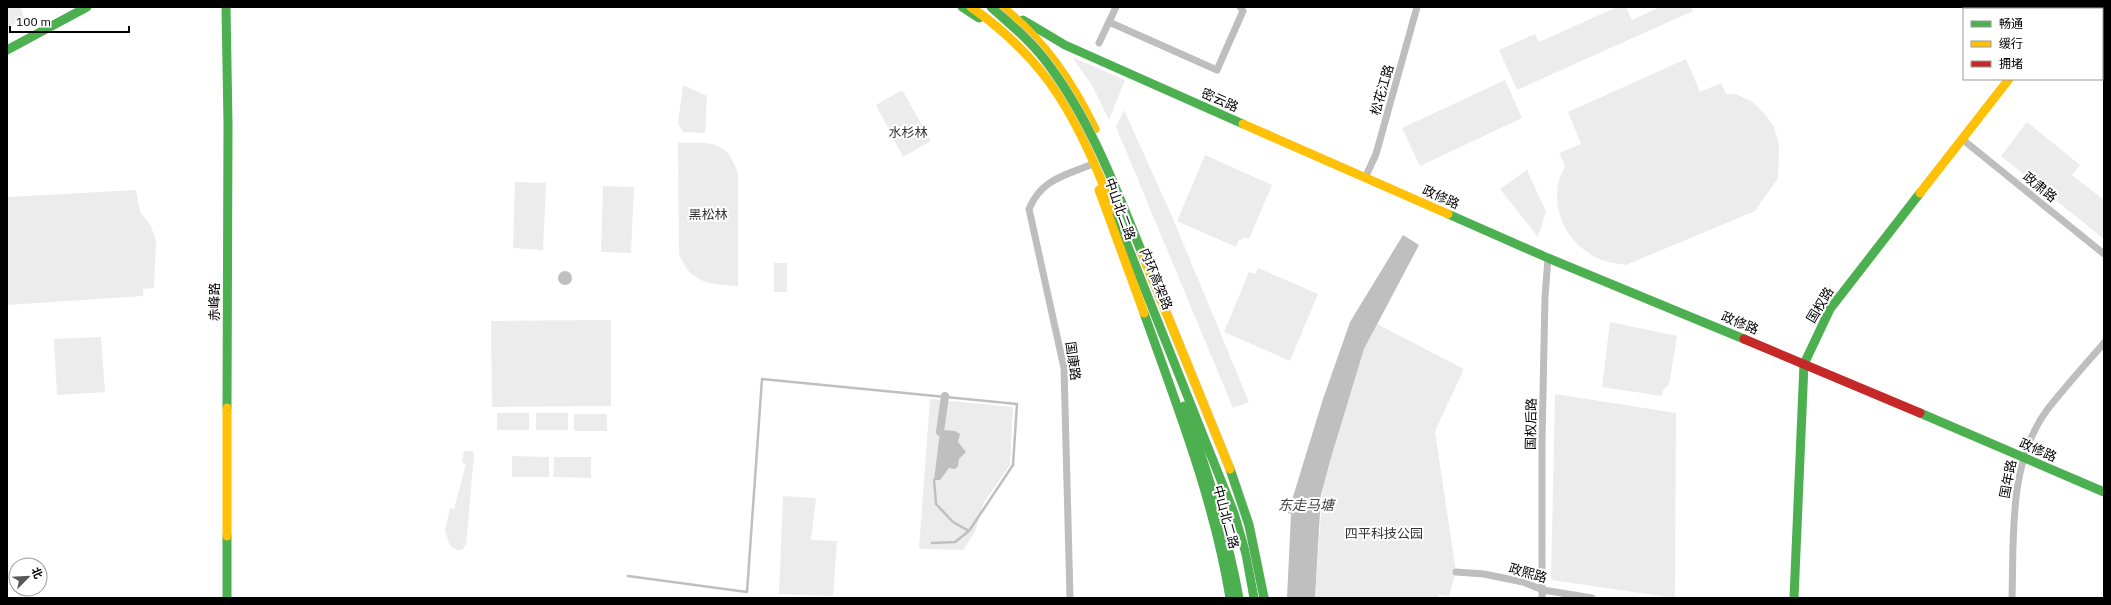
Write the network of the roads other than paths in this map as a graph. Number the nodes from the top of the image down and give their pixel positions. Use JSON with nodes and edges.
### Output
{"nodes":[{"id":1,"x":87,"y":7,"type":"edge"},
{"id":2,"x":226,"y":7,"type":"edge"},
{"id":3,"x":963,"y":7,"type":"edge"},
{"id":4,"x":971,"y":7,"type":"edge"},
{"id":5,"x":991,"y":7,"type":"edge"},
{"id":6,"x":1002,"y":7,"type":"edge"},
{"id":7,"x":1116,"y":7,"type":"edge"},
{"id":8,"x":1240,"y":7,"type":"edge"},
{"id":9,"x":1417,"y":7,"type":"edge"},
{"id":10,"x":1011,"y":13,"type":"junction"},
{"id":11,"x":1109,"y":22,"type":"junction"},
{"id":12,"x":1099,"y":43,"type":"dead end"},
{"id":13,"x":1065,"y":44,"type":"junction"},
{"id":14,"x":7,"y":50,"type":"edge"},
{"id":15,"x":1049,"y":54,"type":"junction"},
{"id":16,"x":2007,"y":80,"type":"edge"},
{"id":17,"x":1962,"y":139,"type":"junction"},
{"id":18,"x":1090,"y":165,"type":"junction"},
{"id":19,"x":1365,"y":178,"type":"junction"},
{"id":20,"x":1123,"y":232,"type":"junction"},
{"id":21,"x":2104,"y":254,"type":"edge"},
{"id":22,"x":1548,"y":258,"type":"junction"},
{"id":23,"x":2104,"y":343,"type":"edge"},
{"id":24,"x":1804,"y":364,"type":"junction"},
{"id":25,"x":2024,"y":459,"type":"junction"},
{"id":26,"x":2104,"y":492,"type":"edge"},
{"id":27,"x":1456,"y":572,"type":"dead end"},
{"id":28,"x":1542,"y":590,"type":"junction"},
{"id":29,"x":227,"y":598,"type":"edge"},
{"id":30,"x":1070,"y":598,"type":"edge"},
{"id":31,"x":1230,"y":598,"type":"edge"},
{"id":32,"x":1239,"y":598,"type":"edge"},
{"id":33,"x":1254,"y":598,"type":"edge"},
{"id":34,"x":1259,"y":598,"type":"edge"},
{"id":35,"x":1264,"y":598,"type":"edge"},
{"id":36,"x":1542,"y":598,"type":"edge"},
{"id":37,"x":1592,"y":598,"type":"edge"},
{"id":38,"x":1794,"y":598,"type":"edge"},
{"id":39,"x":2012,"y":598,"type":"edge"}],
"edges":[{"from":1,"to":14,"type":"main road"},
{"from":2,"to":29,"type":"main road","name":"赤峰路"},
{"from":3,"to":18,"type":"main road","name":"中山北二路"},
{"from":4,"to":20,"type":"main road","name":"内环高架路"},
{"from":5,"to":35,"type":"main road","name":"内环高架路","bridge":true},
{"from":6,"to":10,"type":"main road","name":"中山北二路"},
{"from":7,"to":11,"type":"street"},
{"from":8,"to":11,"type":"street"},
{"from":9,"to":19,"type":"street","name":"松花江路"},
{"from":10,"to":13,"type":"main road","name":"密云路"},
{"from":10,"to":15,"type":"main road","name":"中山北二路"},
{"from":11,"to":12,"type":"street"},
{"from":13,"to":15,"type":"main road"},
{"from":13,"to":19,"type":"main road","name":"密云路"},
{"from":15,"to":34,"type":"main road","name":"中山北二路"},
{"from":16,"to":17,"type":"main road","name":"国权路"},
{"from":17,"to":21,"type":"street","name":"政肃路"},
{"from":17,"to":24,"type":"main road","name":"国权路"},
{"from":18,"to":30,"type":"street","name":"国康路"},
{"from":18,"to":31,"type":"main road","name":"中山北二路"},
{"from":19,"to":22,"type":"main road","name":"政修路"},
{"from":20,"to":32,"type":"main road"},
{"from":20,"to":33,"type":"main road","name":"内环高架路"},
{"from":22,"to":24,"type":"main road","name":"政修路"},
{"from":22,"to":28,"type":"street","name":"国权后路"},
{"from":23,"to":25,"type":"street","name":"国年路"},
{"from":24,"to":25,"type":"main road","name":"政修路"},
{"from":24,"to":38,"type":"main road","name":"国权路"},
{"from":25,"to":26,"type":"main road","name":"政修路"},
{"from":25,"to":39,"type":"street","name":"国年路"},
{"from":27,"to":28,"type":"street","name":"政熙路"},
{"from":28,"to":36,"type":"street","name":"国权后路"},
{"from":28,"to":37,"type":"street","name":"政熙路"}]}
